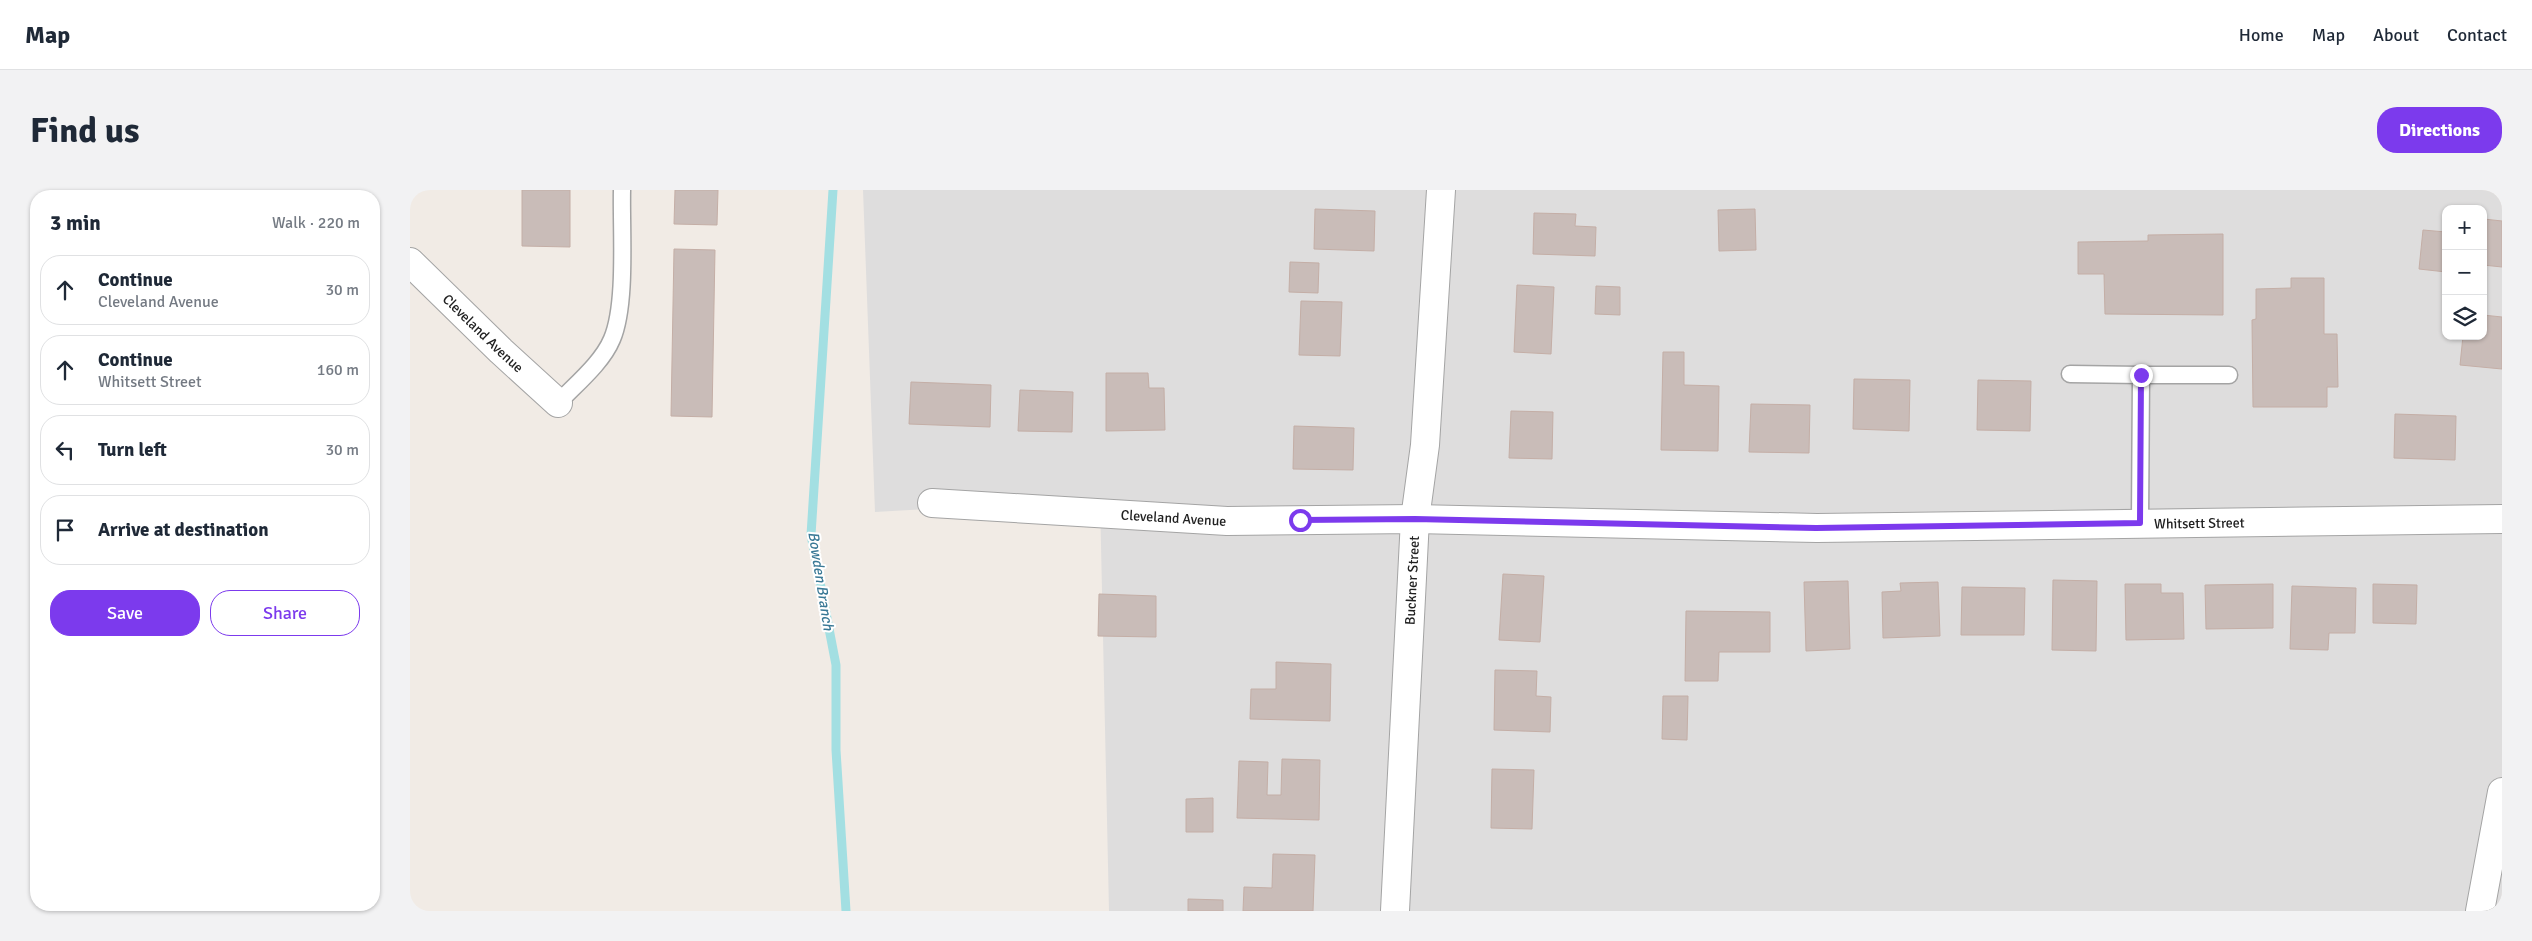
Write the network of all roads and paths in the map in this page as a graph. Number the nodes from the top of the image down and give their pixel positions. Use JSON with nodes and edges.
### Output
{"nodes":[{"id":1,"x":622,"y":190,"type":"edge"},
{"id":2,"x":1441,"y":190,"type":"edge"},
{"id":3,"x":410,"y":262,"type":"edge"},
{"id":4,"x":2070,"y":374,"type":"dead end"},
{"id":5,"x":2141,"y":375,"type":"junction"},
{"id":6,"x":2229,"y":375,"type":"dead end"},
{"id":7,"x":558,"y":403,"type":"joint"},
{"id":8,"x":932,"y":503,"type":"dead end"},
{"id":9,"x":1415,"y":519,"type":"junction"},
{"id":10,"x":2502,"y":519,"type":"edge"},
{"id":11,"x":2140,"y":523,"type":"junction"},
{"id":12,"x":2502,"y":792,"type":"edge"},
{"id":13,"x":1396,"y":911,"type":"edge"},
{"id":14,"x":2480,"y":911,"type":"edge"}],
"edges":[{"from":1,"to":7,"type":"lane"},
{"from":2,"to":9,"type":"street","name":"Buckner Street"},
{"from":3,"to":7,"type":"street","name":"Cleveland Avenue"},
{"from":4,"to":5,"type":"lane"},
{"from":5,"to":6,"type":"lane"},
{"from":5,"to":11,"type":"lane"},
{"from":8,"to":9,"type":"street","name":"Cleveland Avenue"},
{"from":9,"to":11,"type":"street","name":"Whitsett Street"},
{"from":9,"to":13,"type":"street","name":"Buckner Street"},
{"from":10,"to":11,"type":"street","name":"Whitsett Street"},
{"from":12,"to":14,"type":"street"}]}
